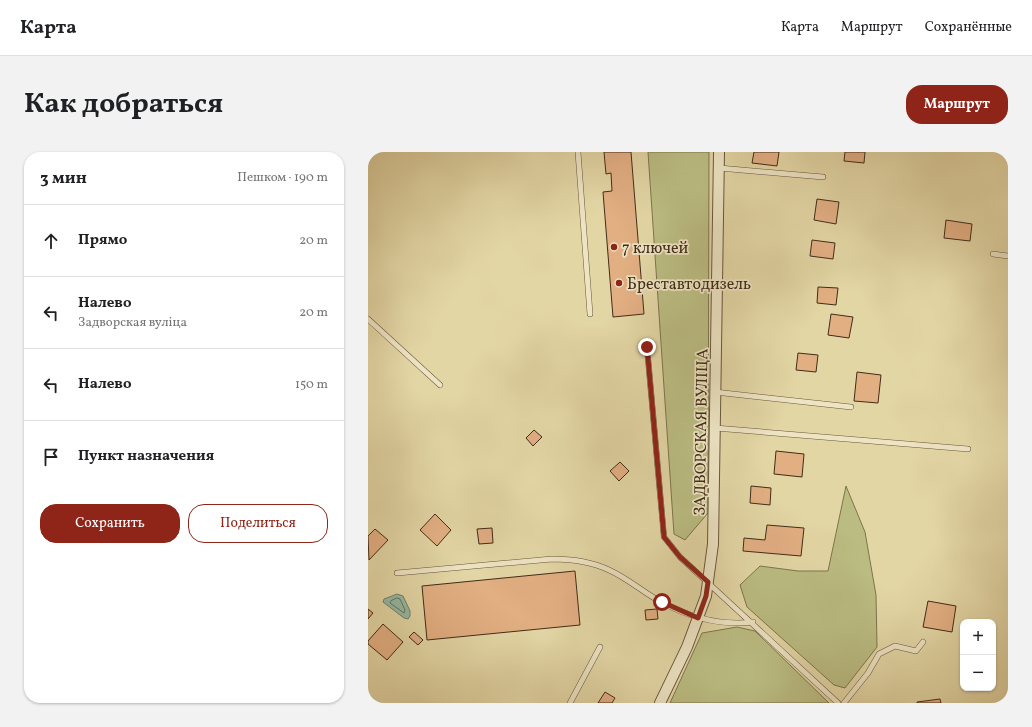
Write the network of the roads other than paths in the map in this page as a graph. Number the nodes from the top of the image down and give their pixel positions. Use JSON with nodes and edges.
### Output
{"nodes":[{"id":1,"x":578,"y":152,"type":"edge"},
{"id":2,"x":719,"y":152,"type":"edge"},
{"id":3,"x":719,"y":168,"type":"junction"},
{"id":4,"x":823,"y":177,"type":"dead end"},
{"id":5,"x":994,"y":254,"type":"dead end"},
{"id":6,"x":1008,"y":256,"type":"edge"},
{"id":7,"x":590,"y":314,"type":"dead end"},
{"id":8,"x":368,"y":319,"type":"edge"},
{"id":9,"x":647,"y":347,"type":"dead end"},
{"id":10,"x":440,"y":385,"type":"dead end"},
{"id":11,"x":715,"y":392,"type":"junction"},
{"id":12,"x":851,"y":407,"type":"dead end"},
{"id":13,"x":715,"y":428,"type":"junction"},
{"id":14,"x":968,"y":448,"type":"dead end"},
{"id":15,"x":397,"y":573,"type":"dead end"},
{"id":16,"x":708,"y":582,"type":"junction"},
{"id":17,"x":698,"y":618,"type":"junction"},
{"id":18,"x":752,"y":622,"type":"junction"},
{"id":19,"x":922,"y":642,"type":"dead end"},
{"id":20,"x":600,"y":647,"type":"dead end"},
{"id":21,"x":570,"y":703,"type":"edge"},
{"id":22,"x":660,"y":703,"type":"edge"},
{"id":23,"x":838,"y":703,"type":"edge"},
{"id":24,"x":844,"y":703,"type":"edge"}],
"edges":[{"from":1,"to":7,"type":"lane"},
{"from":2,"to":3,"type":"street","name":"ЗАДВОРСКАЯ ВУЛІЦА"},
{"from":3,"to":4,"type":"lane"},
{"from":3,"to":11,"type":"street","name":"ЗАДВОРСКАЯ ВУЛІЦА"},
{"from":5,"to":6,"type":"lane"},
{"from":8,"to":10,"type":"lane"},
{"from":9,"to":16,"type":"lane"},
{"from":11,"to":12,"type":"lane"},
{"from":11,"to":13,"type":"street","name":"ЗАДВОРСКАЯ ВУЛІЦА"},
{"from":13,"to":14,"type":"lane"},
{"from":13,"to":16,"type":"street","name":"ЗАДВОРСКАЯ ВУЛІЦА"},
{"from":15,"to":17,"type":"lane"},
{"from":16,"to":17,"type":"street","name":"ЗАДВОРСКАЯ ВУЛІЦА"},
{"from":16,"to":18,"type":"lane"},
{"from":17,"to":18,"type":"lane"},
{"from":17,"to":22,"type":"street","name":"ЗАДВОРСКАЯ ВУЛІЦА"},
{"from":18,"to":23,"type":"lane"},
{"from":19,"to":24,"type":"lane"},
{"from":20,"to":21,"type":"lane"}]}
